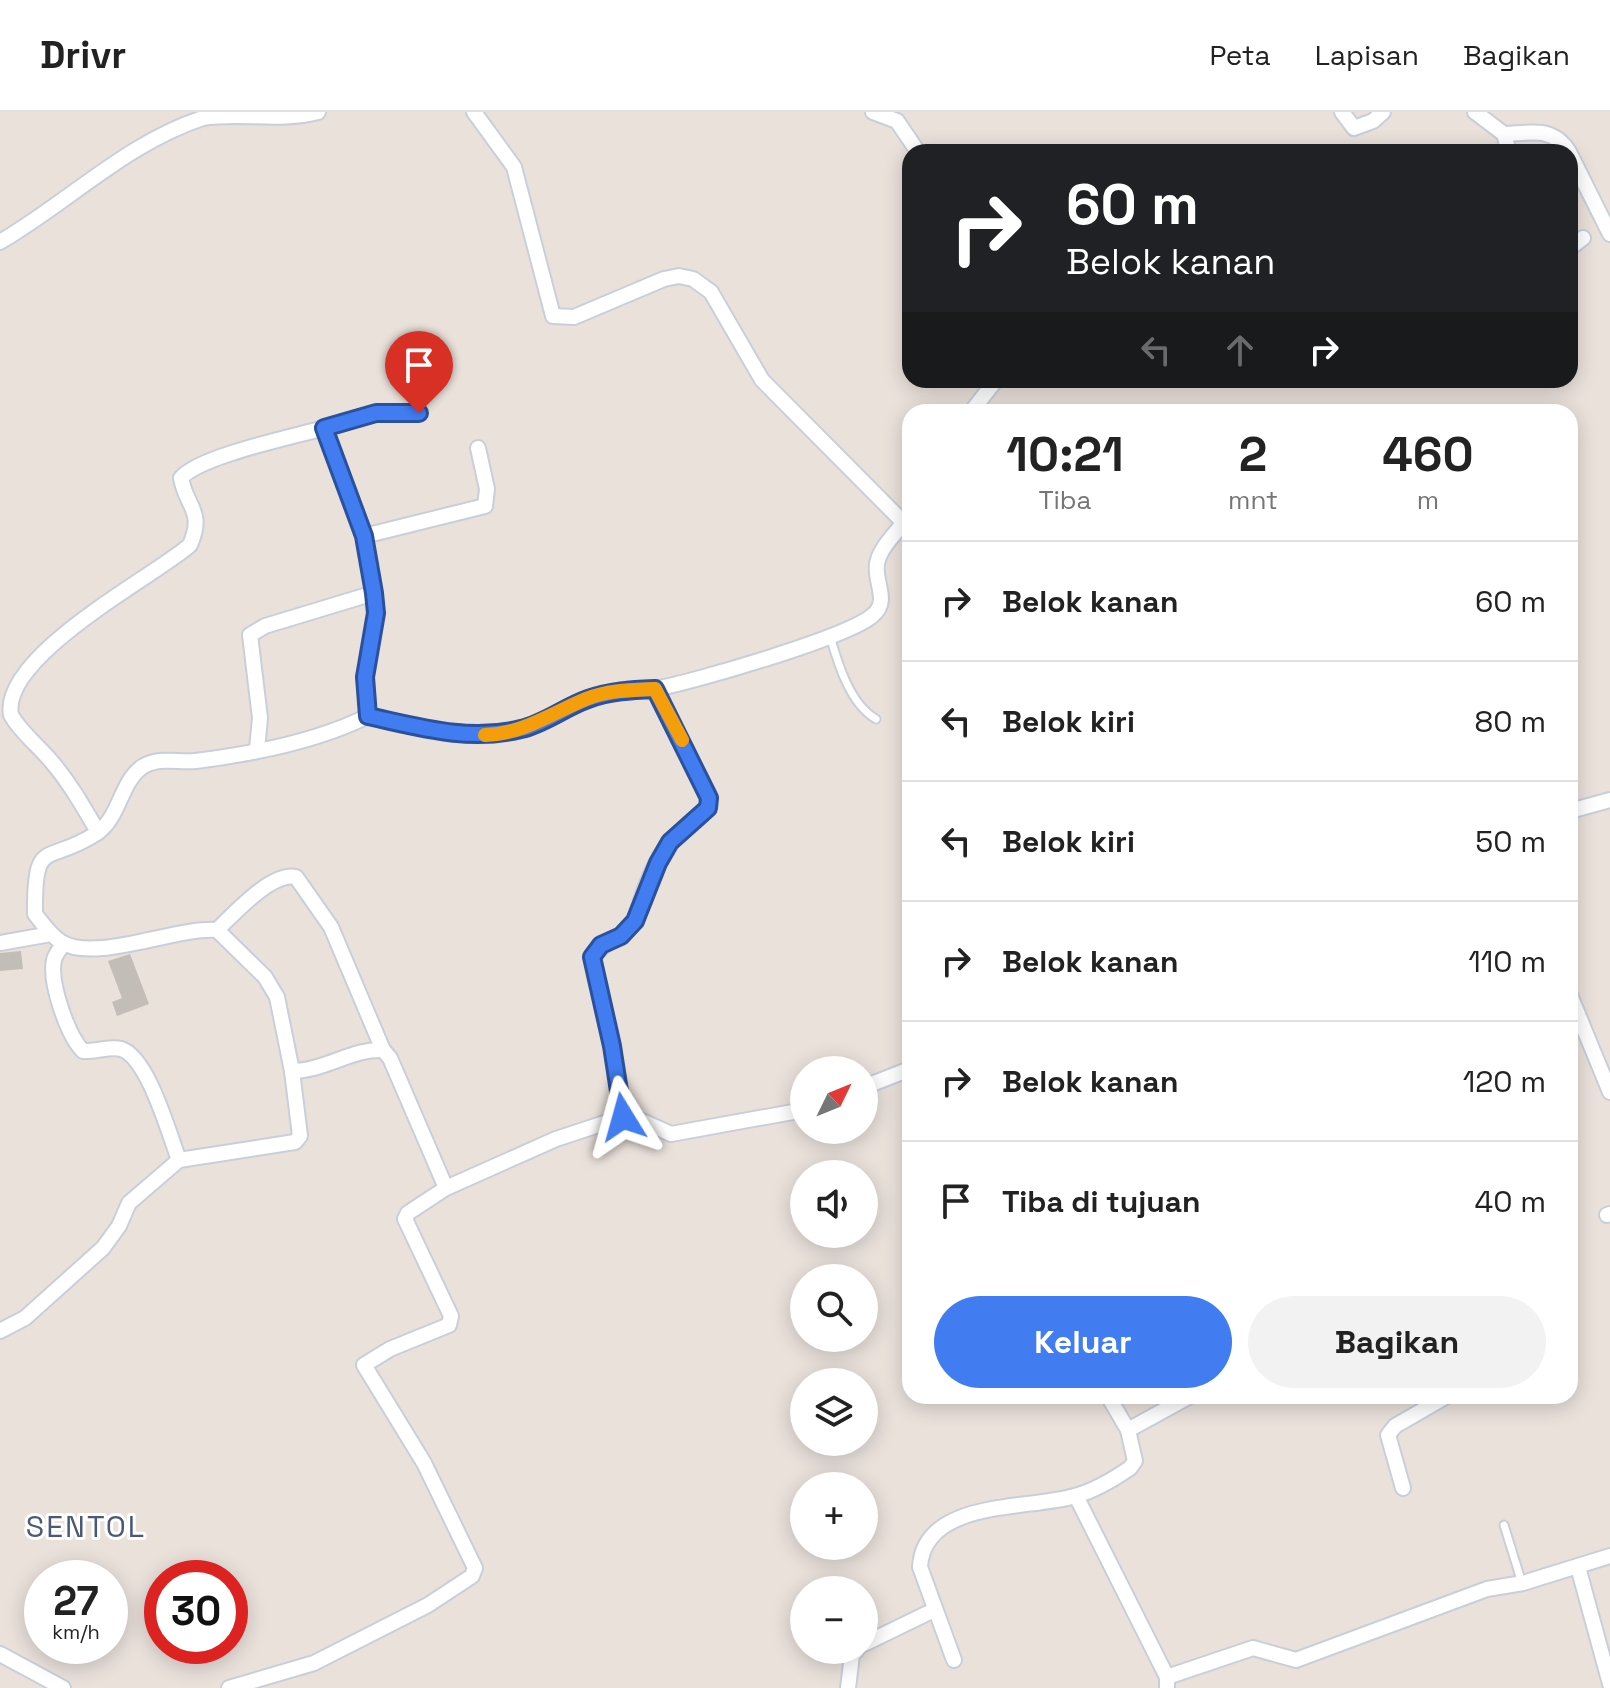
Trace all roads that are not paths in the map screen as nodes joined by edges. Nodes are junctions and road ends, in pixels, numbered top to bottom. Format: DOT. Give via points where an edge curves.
graph roads {
  1 [pos="318,112"];
  2 [pos="474,112"];
  3 [pos="873,112"];
  4 [pos="1342,112"];
  5 [pos="1383,112"];
  6 [pos="1475,112"];
  7 [pos="1504,134"];
  8 [pos="913,144"];
  9 [pos="1507,144"];
  10 [pos="1564,144"];
  11 [pos="1578,171"];
  12 [pos="1610,234"];
  13 [pos="1583,238"];
  14 [pos="0,242"];
  15 [pos="1578,242"];
  16 [pos="990,388"];
  17 [pos="977,404"];
  18 [pos="419,413"];
  19 [pos="324,428"];
  20 [pos="478,448"];
  21 [pos="902,516"];
  22 [pos="902,528"];
  23 [pos="364,536"];
  24 [pos="374,593"];
  25 [pos="830,636"];
  26 [pos="655,689"];
  27 [pos="368,716"];
  28 [pos="876,719"];
  29 [pos="257,749"];
  30 [pos="1610,800"];
  31 [pos="1578,809"];
  32 [pos="98,832"];
  33 [pos="217,930"];
  34 [pos="57,939"];
  35 [pos="0,943"];
  36 [pos="1578,1014"];
  37 [pos="383,1050"];
  38 [pos="292,1071"];
  39 [pos="902,1072"];
  40 [pos="878,1082"];
  41 [pos="1610,1092"];
  42 [pos="790,1113"];
  43 [pos="623,1117"];
  44 [pos="179,1160"];
  45 [pos="446,1188"];
  46 [pos="0,1331"];
  47 [pos="1113,1404"];
  48 [pos="1175,1404"];
  49 [pos="1433,1404"];
  50 [pos="1128,1430"];
  51 [pos="1403,1488"];
  52 [pos="1076,1496"];
  53 [pos="1504,1525"];
  54 [pos="1610,1556"];
  55 [pos="1578,1567"];
  56 [pos="1522,1583"];
  57 [pos="934,1610"];
  58 [pos="878,1637"];
  59 [pos="0,1654"];
  60 [pos="954,1660"];
  61 [pos="851,1664"];
  62 [pos="1167,1683"];
  63 [pos="1610,1684"];
  64 [pos="63,1688"];
  65 [pos="229,1688"];
  66 [pos="848,1688"];
  1 -- 14 [label="street" via="279,118 205,117 168,133"];
  2 -- 21 [label="street" via="514,167 553,316 574,317 664,279 693,279 721,304 762,380"];
  3 -- 8 [label="street" via="897,121"];
  4 -- 5 [label="street" via="1354,128"];
  6 -- 7 [label="street"];
  7 -- 9 [label="street"];
  7 -- 10 [label="street" via="1546,131"];
  11 -- 12 [label="street"];
  13 -- 15 [label="street"];
  16 -- 17 [label="street"];
  18 -- 19 [label="street" via="376,413"];
  19 -- 23 [label="street"];
  19 -- 32 [label="street" via="186,472 182,485 196,514 190,545 80,617 37,650 13,679 6,700 12,716 69,783"];
  20 -- 23 [label="street" via="487,489 485,506"];
  22 -- 25 [label="street" via="877,564 882,601 876,613"];
  23 -- 24 [label="street"];
  24 -- 27 [label="street" via="376,613 365,677"];
  24 -- 29 [label="street" via="255,630 249,642 259,698"];
  25 -- 26 [label="street"];
  25 -- 28 [label="lane" via="856,698"];
  26 -- 27 [label="street" via="612,691 523,729 491,735 462,735"];
  26 -- 43 [label="street" via="709,798 708,808 670,842 635,921 592,957"];
  27 -- 29 [label="street" via="344,728"];
  29 -- 32 [label="street" via="143,766"];
  30 -- 31 [label="street"];
  32 -- 34 [label="street" via="46,856 38,866 35,914"];
  33 -- 34 [label="street" via="180,931 90,950"];
  33 -- 37 [label="street" via="250,897 283,877 296,877 331,927"];
  33 -- 38 [label="street" via="265,977 277,997"];
  34 -- 35 [label="street"];
  34 -- 44 [label="street" via="53,974 76,1044 83,1051 118,1047 129,1052 143,1069"];
  36 -- 41 [label="street"];
  37 -- 38 [label="street" via="370,1049 317,1070"];
  37 -- 45 [label="street"];
  38 -- 44 [label="street" via="300,1136 295,1142"];
  39 -- 40 [label="street"];
  42 -- 43 [label="street" via="671,1134"];
  43 -- 45 [label="street" via="556,1139"];
  44 -- 46 [label="street" via="129,1203 103,1248 25,1318"];
  45 -- 65 [label="street" via="405,1219 451,1316 449,1325 364,1365 448,1509 475,1568 472,1576 428,1605 314,1663"];
  47 -- 50 [label="street"];
  48 -- 50 [label="street"];
  49 -- 51 [label="street" via="1388,1435"];
  50 -- 52 [label="street" via="1135,1461 1130,1468"];
  52 -- 57 [label="street" via="969,1514 946,1523 921,1552 920,1567"];
  52 -- 62 [label="street"];
  53 -- 56 [label="lane"];
  54 -- 55 [label="street"];
  55 -- 56 [label="street"];
  55 -- 63 [label="street"];
  56 -- 62 [label="street" via="1487,1589 1296,1660 1253,1648"];
  57 -- 58 [label="street"];
  57 -- 60 [label="street"];
  59 -- 64 [label="street"];
  61 -- 66 [label="street"];
}
